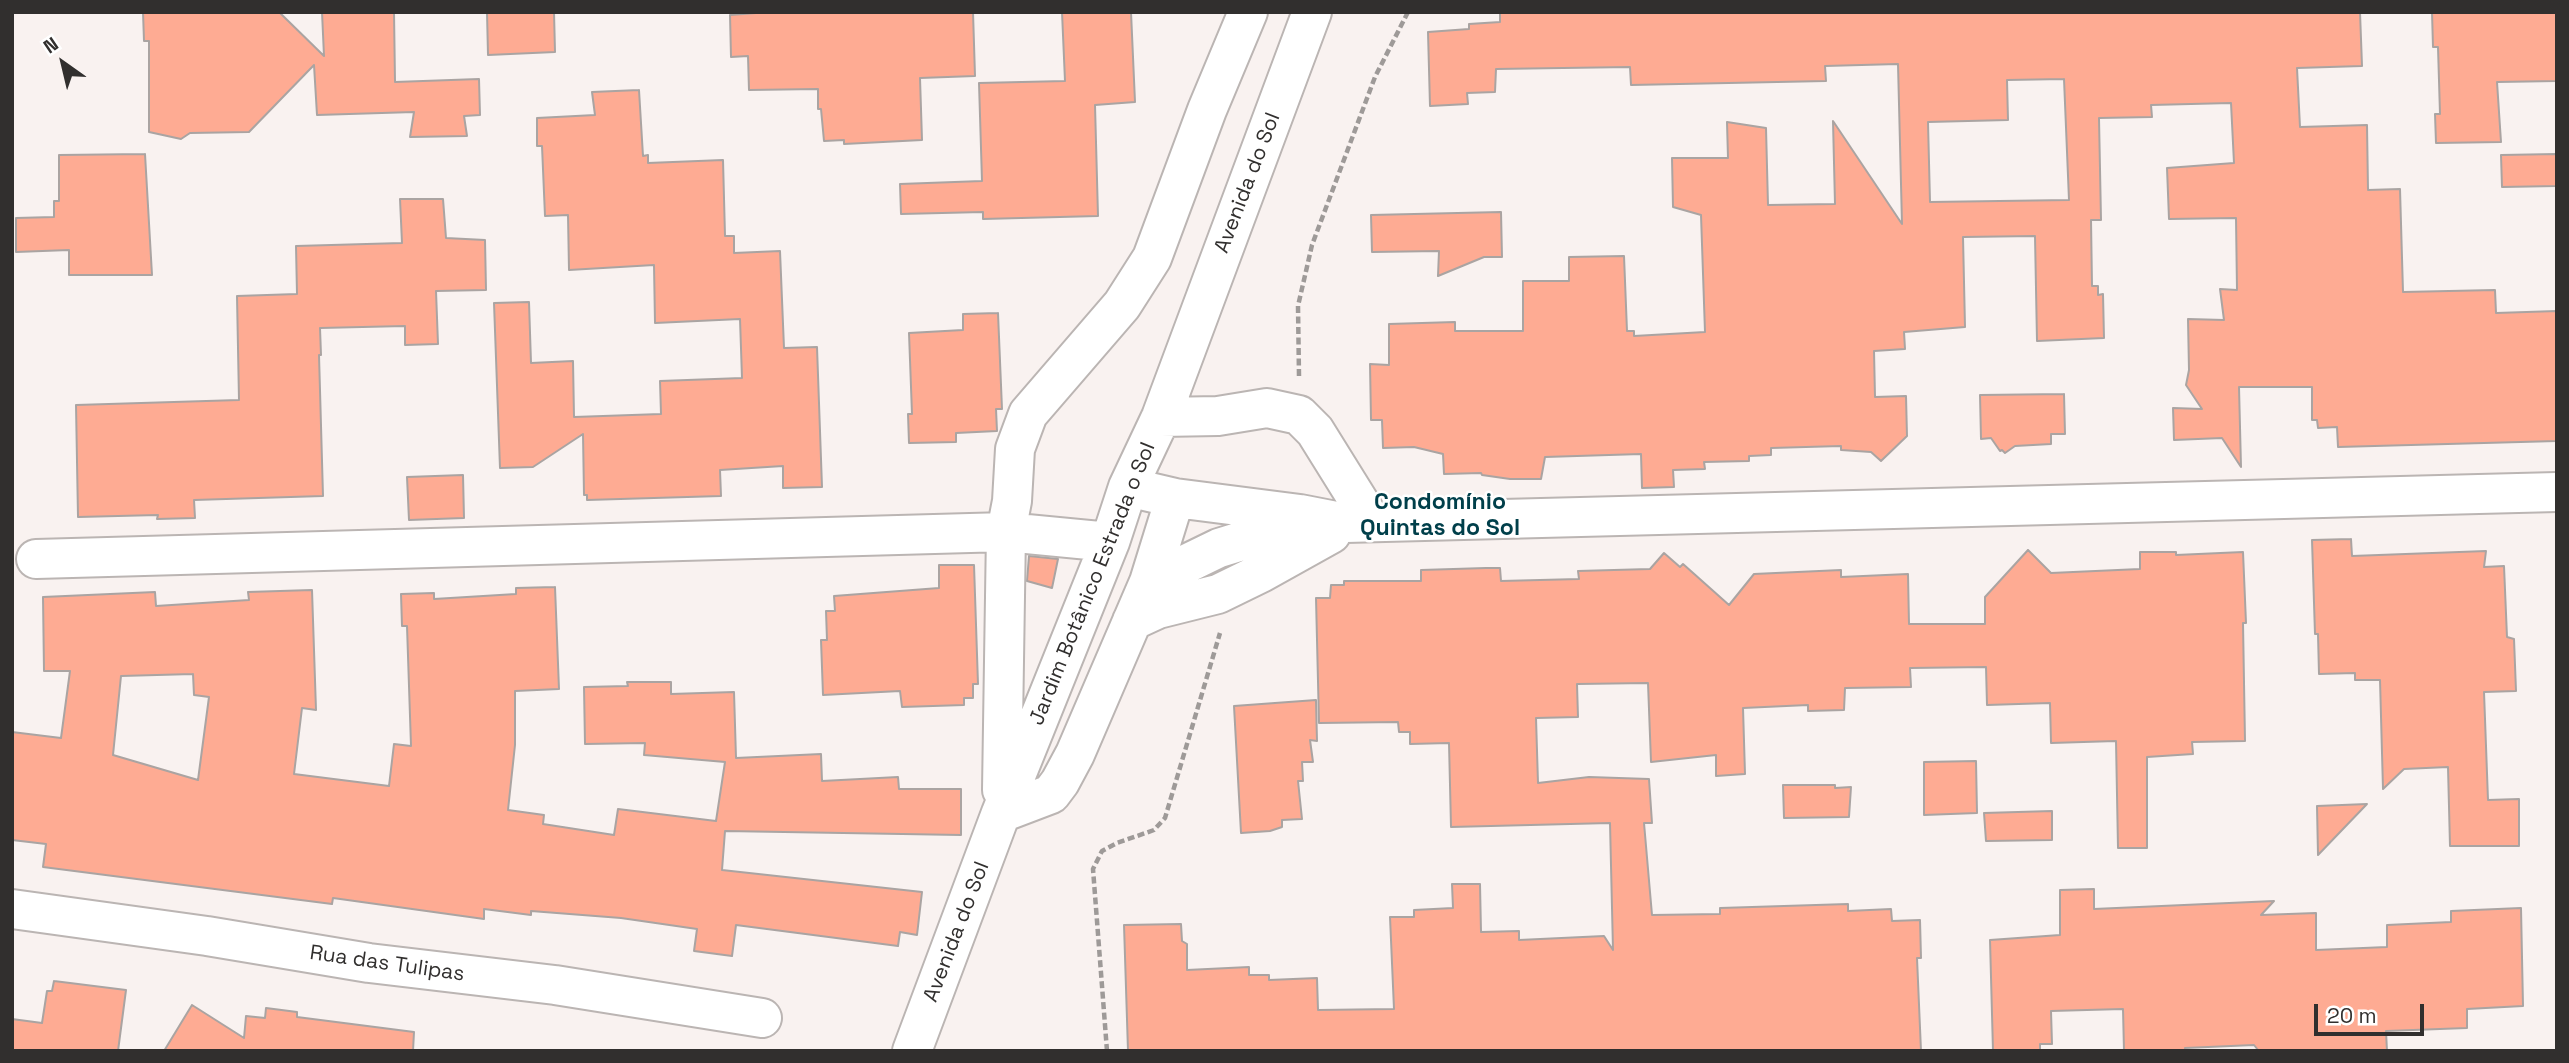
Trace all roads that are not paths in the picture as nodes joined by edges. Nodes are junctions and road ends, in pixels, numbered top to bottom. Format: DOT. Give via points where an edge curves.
graph roads {
  1 [pos="1248,12"];
  2 [pos="1312,12"];
  3 [pos="1184,354"];
  4 [pos="1161,417"];
  5 [pos="1128,487"];
  6 [pos="2557,492"];
  7 [pos="1175,498"];
  8 [pos="1353,523"];
  9 [pos="1006,532"];
  10 [pos="1110,542"];
  11 [pos="36,559"];
  12 [pos="1149,582"];
  13 [pos="1132,621"];
  14 [pos="1002,813"];
  15 [pos="12,909"];
  16 [pos="762,1018"];
  17 [pos="912,1051"];
  1 -- 9 [label="street" via="1152,258 1122,306 1028,414 1015,449"];
  2 -- 3 [label="street, Avenida do Sol"];
  3 -- 4 [label="street, Jardim Botânico Estrada o Sol"];
  4 -- 5 [label="street, Jardim Botânico Estrada o Sol"];
  4 -- 8 [label="street" via="1218,416 1267,408 1299,415 1315,431"];
  5 -- 7 [label="street"];
  5 -- 10 [label="street, Jardim Botânico Estrada o Sol"];
  6 -- 8 [label="street"];
  7 -- 8 [label="street"];
  7 -- 12 [label="street"];
  8 -- 12 [label="street" via="1248,539"];
  8 -- 13 [label="street" via="1218,594 1158,609"];
  9 -- 10 [label="street"];
  9 -- 11 [label="street"];
  9 -- 14 [label="street"];
  10 -- 14 [label="street, Jardim Botânico Estrada o Sol"];
  12 -- 13 [label="street"];
  13 -- 14 [label="street" via="1060,782 1051,794"];
  14 -- 17 [label="street, Avenida do Sol"];
  15 -- 16 [label="street, Rua das Tulipas"];
}
